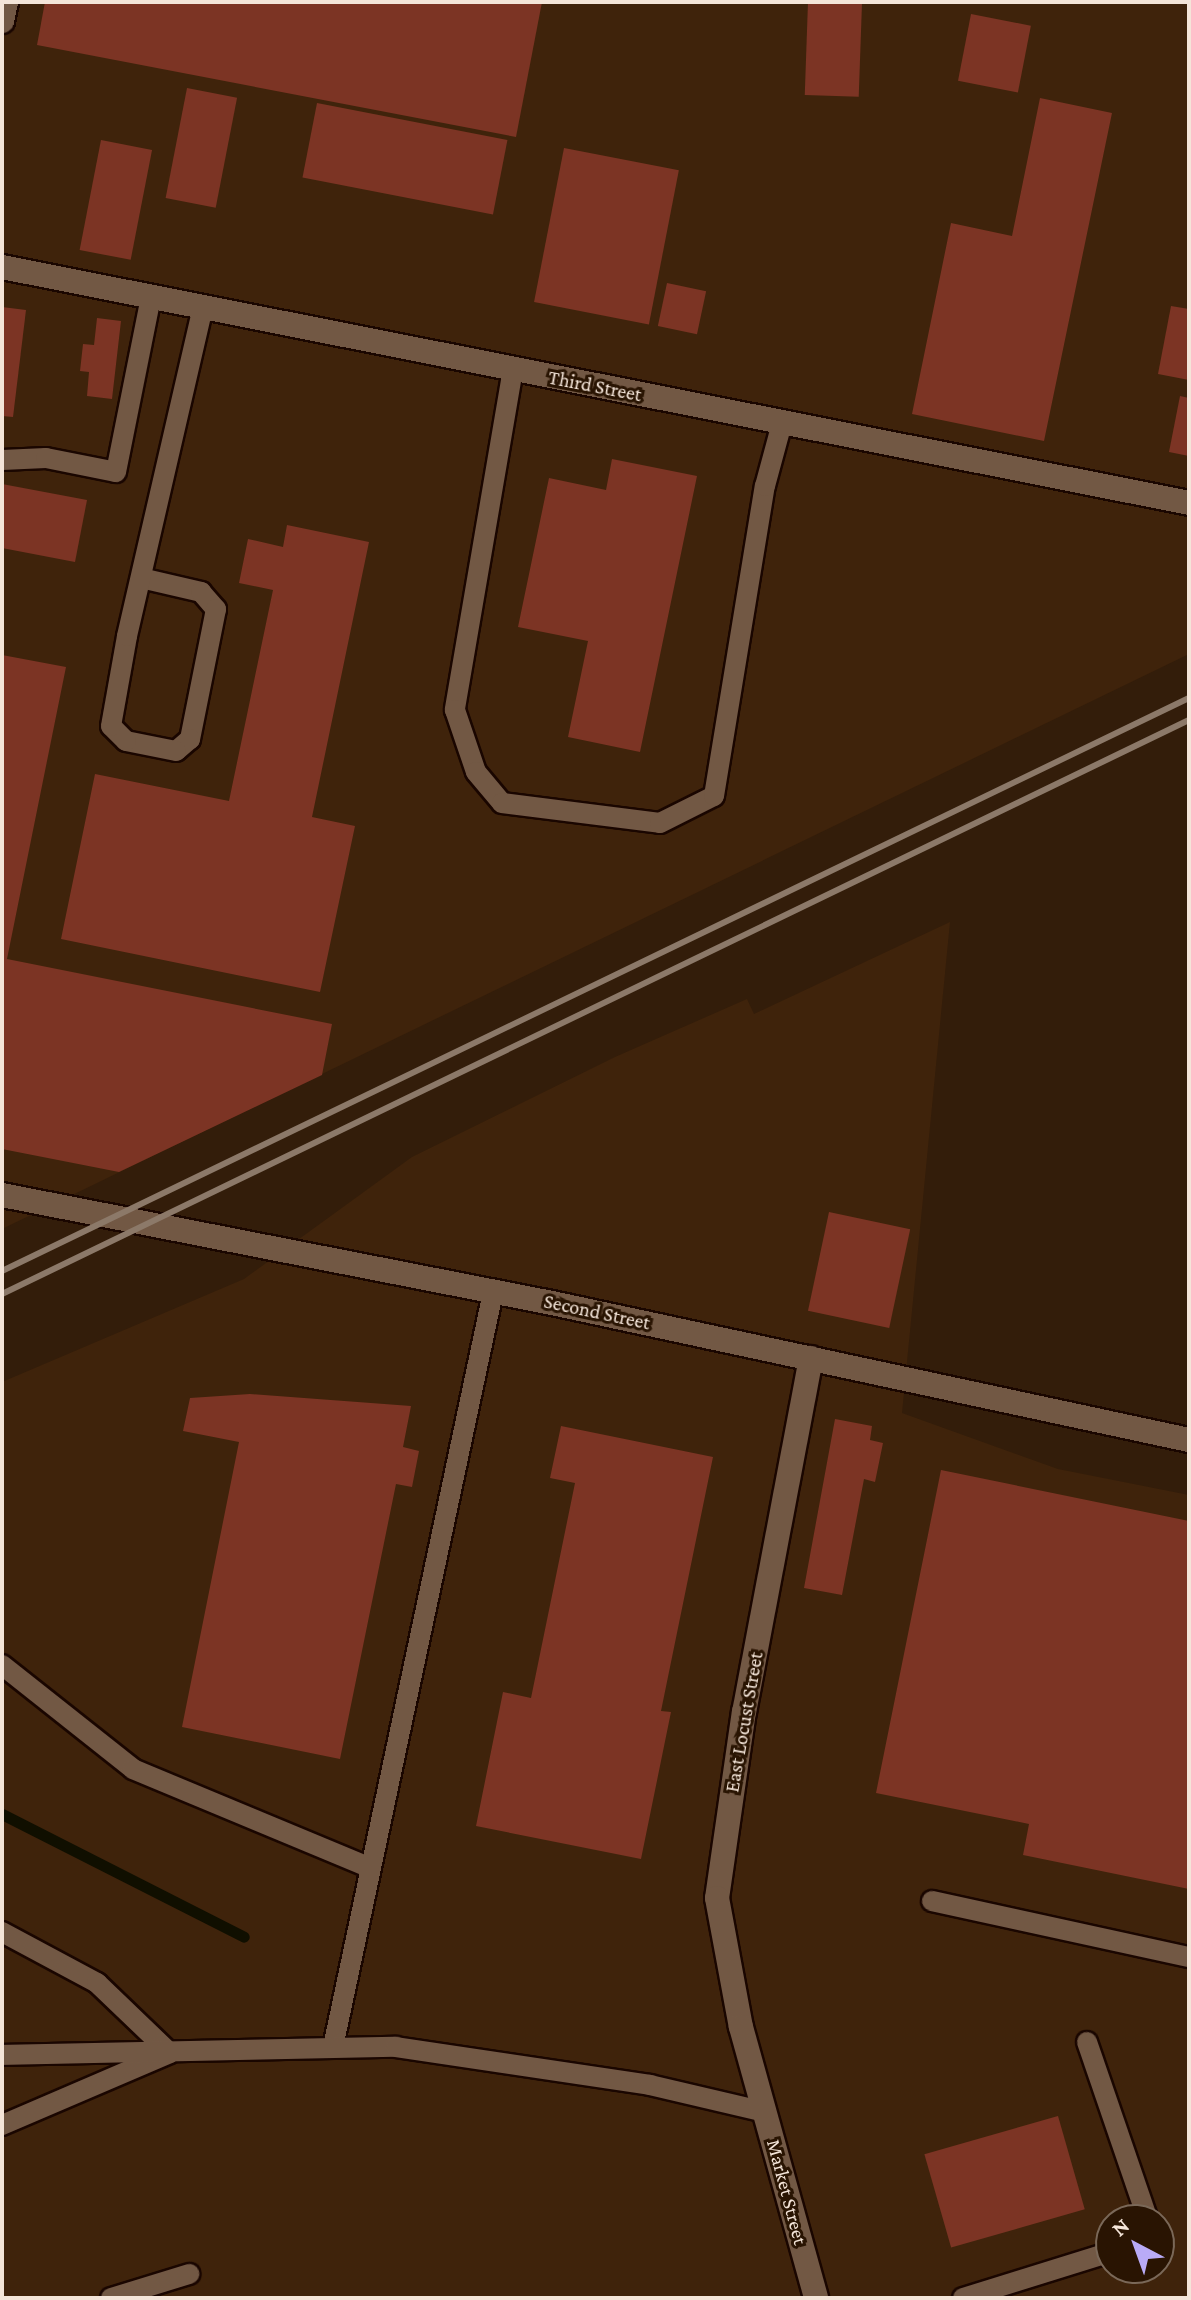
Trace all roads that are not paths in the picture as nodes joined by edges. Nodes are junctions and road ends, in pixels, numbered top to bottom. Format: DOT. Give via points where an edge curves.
graph roads {
  1 [pos="6,2"];
  2 [pos="2,21"];
  3 [pos="2,267"];
  4 [pos="151,297"];
  5 [pos="203,307"];
  6 [pos="513,369"];
  7 [pos="782,423"];
  8 [pos="2,460"];
  9 [pos="1189,503"];
  10 [pos="141,578"];
  11 [pos="2,1195"];
  12 [pos="493,1292"];
  13 [pos="811,1358"];
  14 [pos="1189,1440"];
  15 [pos="2,1665"];
  16 [pos="369,1867"];
  17 [pos="932,1901"];
  18 [pos="2,1932"];
  19 [pos="1189,1957"];
  20 [pos="1087,2042"];
  21 [pos="333,2047"];
  22 [pos="170,2053"];
  23 [pos="2,2055"];
  24 [pos="757,2085"];
  25 [pos="765,2112"];
  26 [pos="2,2125"];
  27 [pos="1143,2204"];
  28 [pos="1095,2257"];
  29 [pos="189,2274"];
  30 [pos="111,2298"];
  31 [pos="816,2298"];
  32 [pos="963,2298"];
  1 -- 2 [label="street"];
  3 -- 4 [label="street, Third Street"];
  4 -- 5 [label="street, Third Street"];
  4 -- 8 [label="lane" via="116,472 46,458"];
  5 -- 6 [label="street, Third Street"];
  5 -- 10 [label="lane"];
  6 -- 7 [label="street, Third Street"];
  6 -- 7 [label="lane" via="455,710 476,772 502,803 660,823 714,796 765,486"];
  7 -- 9 [label="street, Third Street"];
  10 -- 10 [label="lane" via="111,726 126,741 176,751 190,739 216,609 201,592"];
  11 -- 12 [label="street, Second Street"];
  12 -- 13 [label="street, Second Street"];
  12 -- 16 [label="lane"];
  13 -- 14 [label="street, Second Street"];
  13 -- 24 [label="street, East Locust Street" via="717,1882 724,1957"];
  15 -- 16 [label="lane" via="133,1769"];
  16 -- 21 [label="lane"];
  17 -- 19 [label="lane"];
  18 -- 22 [label="lane" via="97,1983"];
  20 -- 27 [label="lane"];
  21 -- 22 [label="lane"];
  21 -- 25 [label="lane" via="396,2047 650,2085"];
  22 -- 23 [label="lane"];
  22 -- 26 [label="lane"];
  24 -- 25 [label="street, Market Street"];
  25 -- 31 [label="street, Market Street"];
  28 -- 32 [label="lane"];
  29 -- 30 [label="lane"];
}
